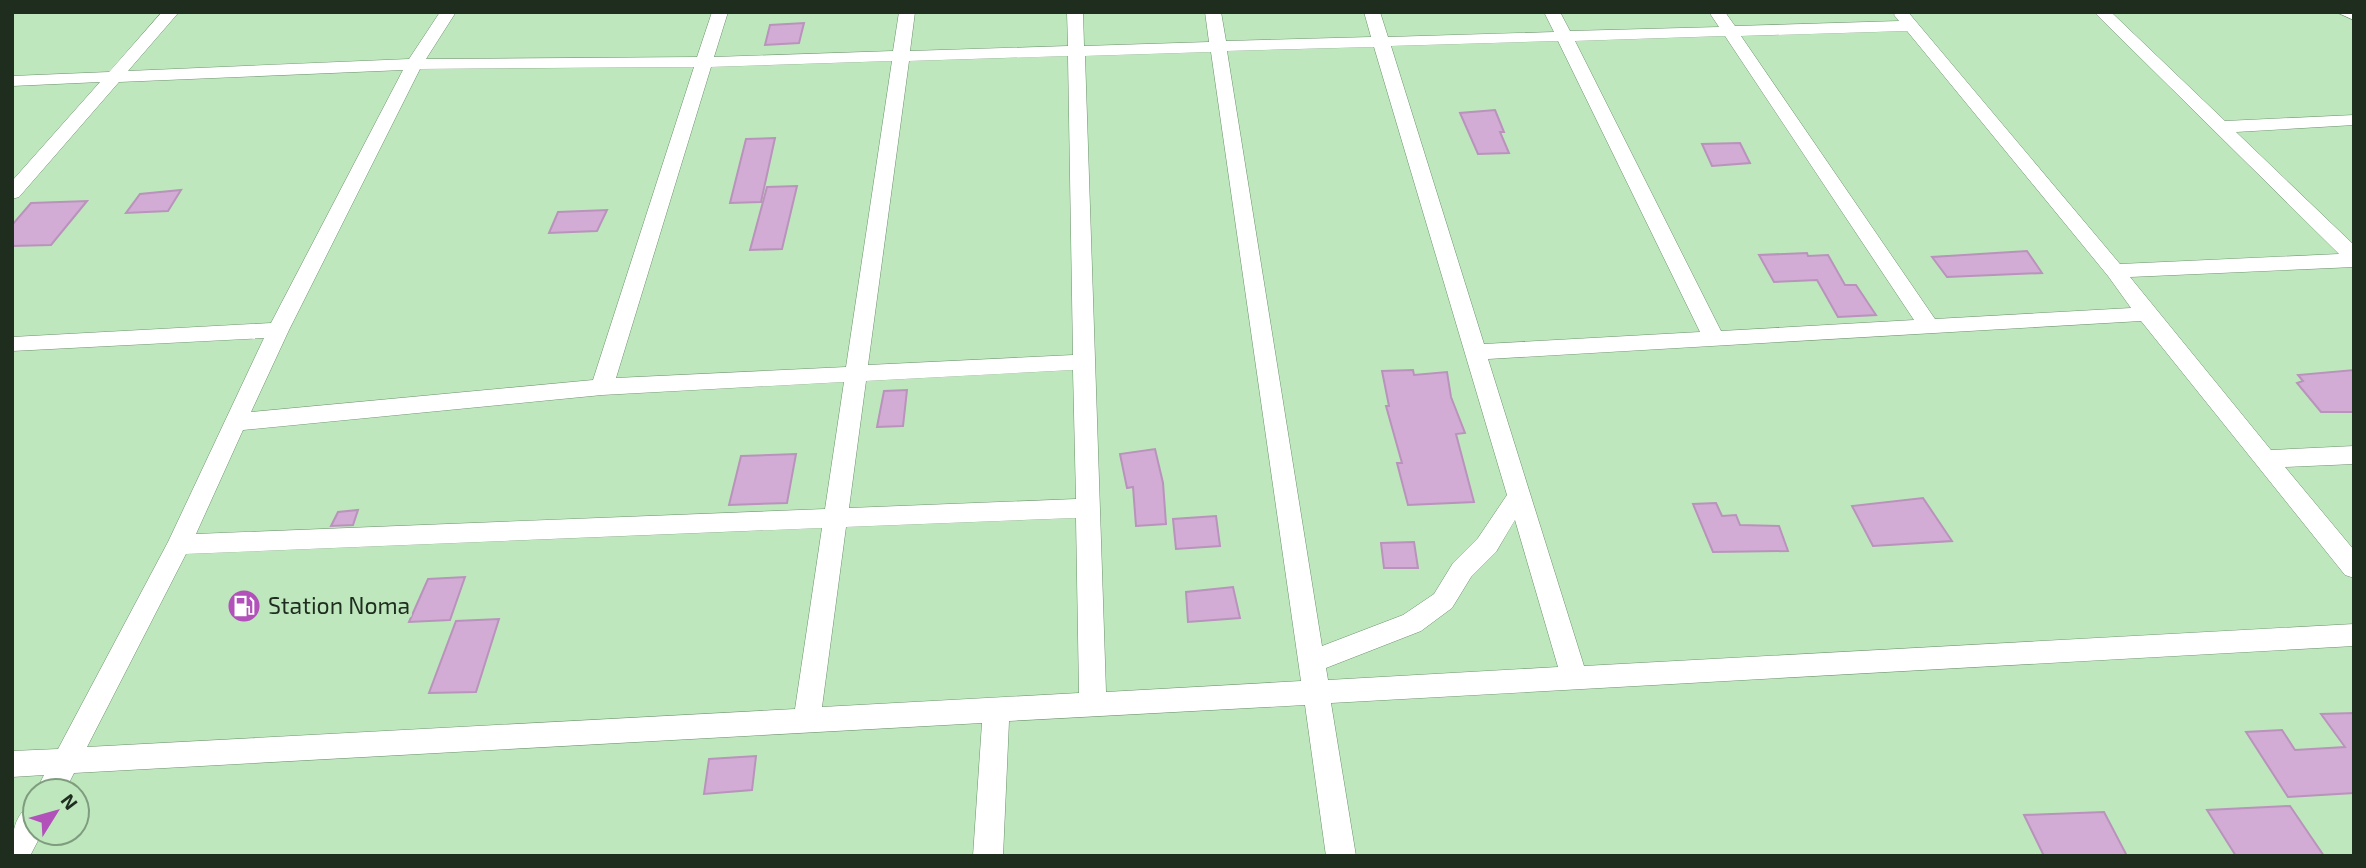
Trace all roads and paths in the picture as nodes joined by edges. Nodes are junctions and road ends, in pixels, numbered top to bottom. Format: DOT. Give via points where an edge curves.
graph roads {
  1 [pos="171,12"];
  2 [pos="448,12"];
  3 [pos="720,12"];
  4 [pos="907,12"];
  5 [pos="1075,12"];
  6 [pos="1213,12"];
  7 [pos="1372,12"];
  8 [pos="1552,12"];
  9 [pos="1717,12"];
  10 [pos="2102,12"];
  11 [pos="2344,12"];
  12 [pos="2354,15"];
  13 [pos="1905,19"];
  14 [pos="1730,31"];
  15 [pos="1564,36"];
  16 [pos="1381,41"];
  17 [pos="1218,46"];
  18 [pos="1076,50"];
  19 [pos="901,56"];
  20 [pos="703,62"];
  21 [pos="414,64"];
  22 [pos="115,77"];
  23 [pos="12,81"];
  24 [pos="2354,120"];
  25 [pos="2221,127"];
  26 [pos="12,193"];
  27 [pos="2354,258"];
  28 [pos="2115,271"];
  29 [pos="2146,314"];
  30 [pos="1929,326"];
  31 [pos="278,330"];
  32 [pos="1714,338"];
  33 [pos="12,344"];
  34 [pos="1476,352"];
  35 [pos="1084,362"];
  36 [pos="855,374"];
  37 [pos="602,387"];
  38 [pos="235,422"];
  39 [pos="2354,455"];
  40 [pos="2265,459"];
  41 [pos="1520,496"];
  42 [pos="1088,508"];
  43 [pos="835,519"];
  44 [pos="179,544"];
  45 [pos="2354,568"];
  46 [pos="2354,635"];
  47 [pos="1311,662"];
  48 [pos="1575,678"];
  49 [pos="1316,692"];
  50 [pos="1093,704"];
  51 [pos="996,710"];
  52 [pos="807,720"];
  53 [pos="66,761"];
  54 [pos="12,764"];
  55 [pos="57,777"];
  56 [pos="988,856"];
  57 [pos="1341,856"];
  1 -- 22 [label="street"];
  2 -- 21 [label="street"];
  3 -- 20 [label="street"];
  4 -- 19 [label="street"];
  5 -- 18 [label="street"];
  6 -- 17 [label="street"];
  7 -- 16 [label="street"];
  8 -- 15 [label="street"];
  9 -- 14 [label="street"];
  10 -- 25 [label="street"];
  11 -- 12 [label="street"];
  13 -- 14 [label="street"];
  13 -- 28 [label="street"];
  14 -- 15 [label="street"];
  14 -- 30 [label="street"];
  15 -- 16 [label="street"];
  15 -- 32 [label="street"];
  16 -- 17 [label="street"];
  16 -- 34 [label="street"];
  17 -- 18 [label="street"];
  17 -- 47 [label="street"];
  18 -- 19 [label="street"];
  18 -- 35 [label="street"];
  19 -- 20 [label="street"];
  19 -- 36 [label="street"];
  20 -- 21 [label="street"];
  20 -- 37 [label="street"];
  21 -- 22 [label="street"];
  21 -- 31 [label="street"];
  22 -- 23 [label="street"];
  22 -- 26 [label="street"];
  24 -- 25 [label="street"];
  25 -- 27 [label="street"];
  27 -- 28 [label="street"];
  28 -- 29 [label="street"];
  29 -- 30 [label="street"];
  29 -- 40 [label="street"];
  30 -- 32 [label="street"];
  31 -- 33 [label="street"];
  31 -- 38 [label="street"];
  32 -- 34 [label="street"];
  34 -- 41 [label="street"];
  35 -- 36 [label="street"];
  35 -- 42 [label="street"];
  36 -- 37 [label="street"];
  36 -- 43 [label="street"];
  37 -- 38 [label="street"];
  38 -- 44 [label="street"];
  39 -- 40 [label="street"];
  40 -- 45 [label="street"];
  41 -- 47 [label="street" via="1443,601 1412,623"];
  41 -- 48 [label="street"];
  42 -- 43 [label="street"];
  42 -- 50 [label="street"];
  43 -- 44 [label="street"];
  43 -- 52 [label="street"];
  44 -- 53 [label="street"];
  46 -- 48 [label="street"];
  47 -- 49 [label="street"];
  48 -- 49 [label="street"];
  49 -- 50 [label="street"];
  49 -- 57 [label="street"];
  50 -- 51 [label="street"];
  51 -- 52 [label="street"];
  51 -- 56 [label="street"];
  52 -- 53 [label="street"];
  53 -- 54 [label="street"];
  53 -- 55 [label="street"];
}
